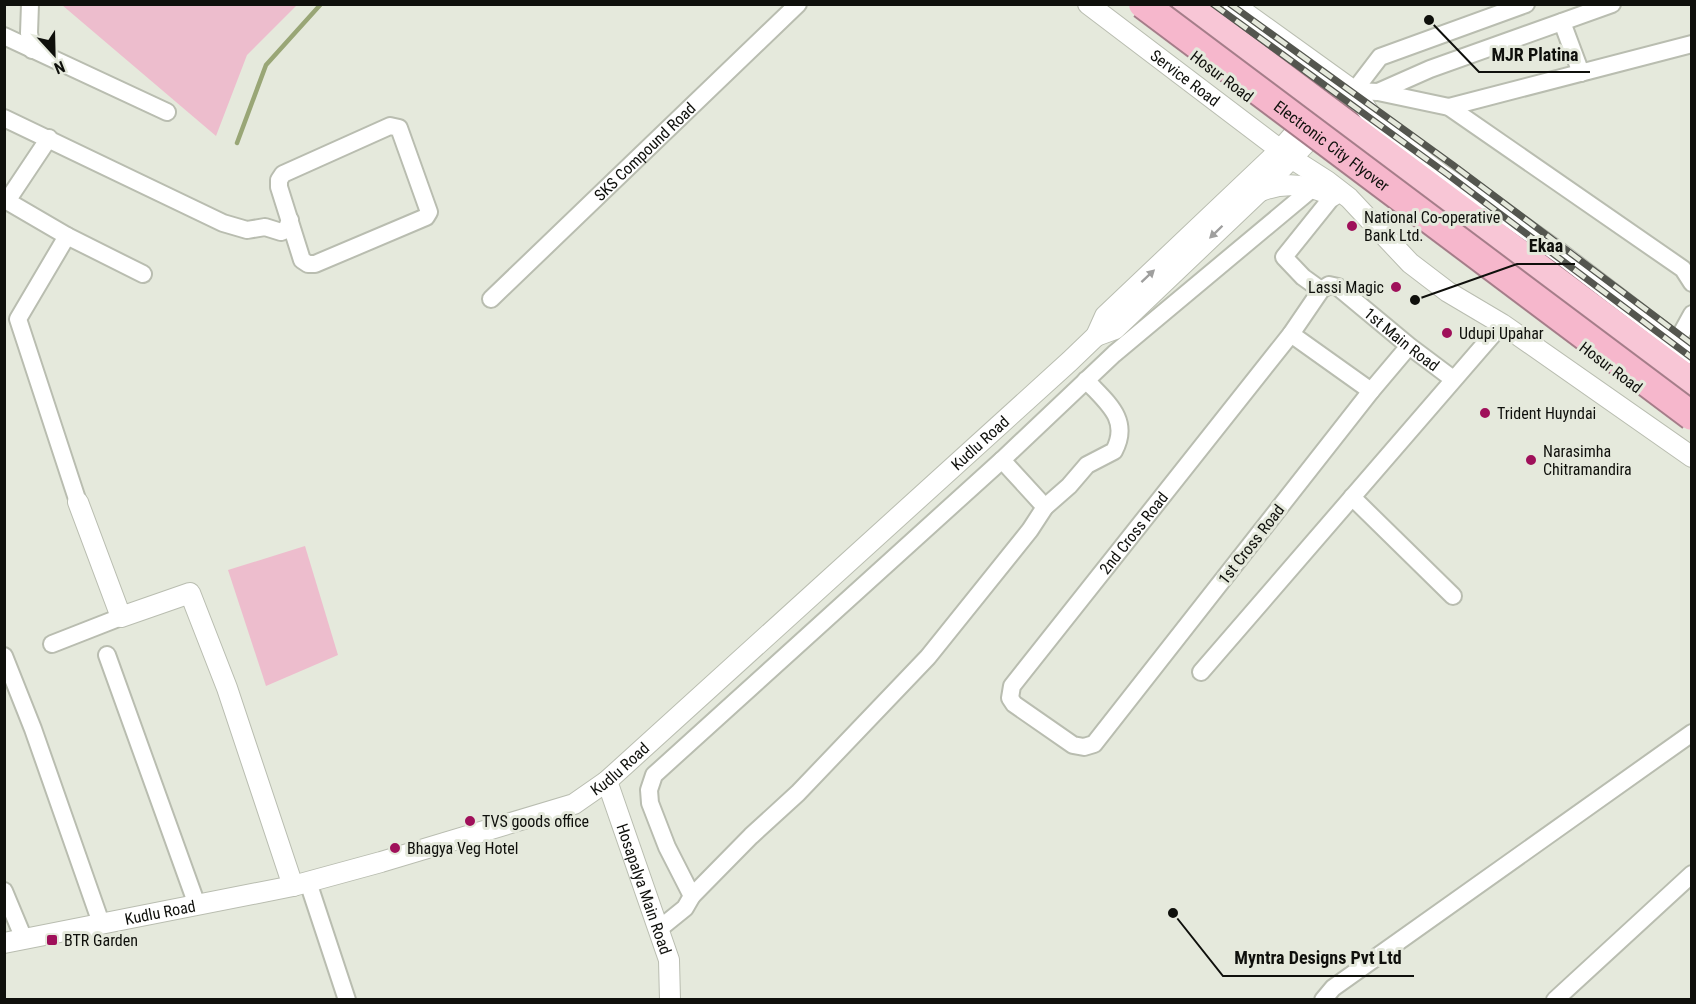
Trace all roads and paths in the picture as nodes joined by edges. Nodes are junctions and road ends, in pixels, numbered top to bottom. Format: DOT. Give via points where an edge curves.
graph roads {
  1 [pos="30,4"];
  2 [pos="798,4"];
  3 [pos="1088,4"];
  4 [pos="1128,4"];
  5 [pos="1143,4"];
  6 [pos="1170,4"];
  7 [pos="1186,4"];
  8 [pos="1233,4"];
  9 [pos="1526,4"];
  10 [pos="1612,4"];
  11 [pos="1562,22"];
  12 [pos="4,36"];
  13 [pos="1692,44"];
  14 [pos="32,50"];
  15 [pos="1581,73"];
  16 [pos="1354,91"];
  17 [pos="1378,92"];
  18 [pos="1449,107"];
  19 [pos="1325,109"];
  20 [pos="167,112"];
  21 [pos="4,118"];
  22 [pos="49,138"];
  23 [pos="1294,145"];
  24 [pos="1314,187"];
  25 [pos="1258,192"];
  26 [pos="1333,196"];
  27 [pos="6,203"];
  28 [pos="1368,219"];
  29 [pos="290,220"];
  30 [pos="68,236"];
  31 [pos="143,274"];
  32 [pos="1690,277"];
  33 [pos="1322,290"];
  34 [pos="491,299"];
  35 [pos="1692,314"];
  36 [pos="1502,324"];
  37 [pos="1291,334"];
  38 [pos="1091,340"];
  39 [pos="1409,346"];
  40 [pos="1688,351"];
  41 [pos="1104,363"];
  42 [pos="1086,380"];
  43 [pos="1453,380"];
  44 [pos="1692,382"];
  45 [pos="1371,391"];
  46 [pos="1692,395"];
  47 [pos="1692,416"];
  48 [pos="1692,427"];
  49 [pos="1692,457"];
  50 [pos="1002,460"];
  51 [pos="1352,497"];
  52 [pos="78,502"];
  53 [pos="1045,507"];
  54 [pos="1453,596"];
  55 [pos="121,617"];
  56 [pos="52,644"];
  57 [pos="108,655"];
  58 [pos="4,656"];
  59 [pos="1201,672"];
  60 [pos="1692,733"];
  61 [pos="1094,744"];
  62 [pos="607,781"];
  63 [pos="1692,874"];
  64 [pos="301,884"];
  65 [pos="4,891"];
  66 [pos="692,896"];
  67 [pos="197,904"];
  68 [pos="101,923"];
  69 [pos="659,929"];
  70 [pos="14,941"];
  71 [pos="347,999"];
  72 [pos="670,999"];
  73 [pos="1323,999"];
  74 [pos="1555,999"];
  1 -- 14 [label="street"];
  2 -- 34 [label="street, SKS Compound Road"];
  3 -- 23 [label="street, Service Road"];
  4 -- 23 [label="highway, Hosur Road"];
  5 -- 47 [label="highway, Electronic City Flyover, bridge"];
  6 -- 46 [label="highway, Electronic City Flyover"];
  7 -- 19 [label="highway"];
  8 -- 16 [label="street"];
  9 -- 16 [label="street" via="1380,57"];
  10 -- 11 [label="street"];
  11 -- 15 [label="street"];
  11 -- 17 [label="street" via="1430,69"];
  12 -- 14 [label="street"];
  13 -- 15 [label="street"];
  14 -- 20 [label="street"];
  15 -- 18 [label="street"];
  16 -- 17 [label="street"];
  16 -- 40 [label="street" via="1380,128 1471,195 1512,218"];
  17 -- 18 [label="street"];
  18 -- 32 [label="street"];
  19 -- 23 [label="street"];
  19 -- 44 [label="highway"];
  21 -- 22 [label="street"];
  22 -- 27 [label="street"];
  22 -- 29 [label="street" via="223,224 247,230 265,227 279,213"];
  23 -- 25 [label="street, Kudlu Road"];
  23 -- 28 [label="street, Service Road"];
  38 -- 23 [label="street, Kudlu Road, one-way" via="1105,316"];
  23 -- 48 [label="highway, Hosur Road"];
  24 -- 25 [label="street" via="1288,184"];
  24 -- 26 [label="street"];
  24 -- 41 [label="street"];
  25 -- 38 [label="street, Kudlu Road, one-way" via="1115,329"];
  26 -- 28 [label="street"];
  26 -- 33 [label="street" via="1284,257"];
  27 -- 30 [label="street"];
  28 -- 36 [label="street" via="1410,263 1448,292"];
  29 -- 29 [label="street" via="279,187 283,174 383,128 399,128 428,206 426,217 315,264 303,260"];
  30 -- 31 [label="street"];
  30 -- 52 [label="street" via="18,319"];
  33 -- 37 [label="street, 2nd Cross Road"];
  33 -- 39 [label="street, 1st Main Road" via="1329,285 1338,287"];
  35 -- 40 [label="street"];
  36 -- 43 [label="street"];
  36 -- 49 [label="street"];
  37 -- 45 [label="street"];
  37 -- 61 [label="street, 2nd Cross Road" via="1012,686 1010,698 1014,704 1073,745"];
  38 -- 41 [label="street"];
  38 -- 62 [label="street, Kudlu Road"];
  39 -- 43 [label="street, 1st Main Road"];
  39 -- 45 [label="street, 1st Cross Road"];
  41 -- 42 [label="street"];
  42 -- 50 [label="street"];
  42 -- 53 [label="street" via="1116,414 1120,429 1117,444 1114,451 1087,465"];
  43 -- 51 [label="street"];
  45 -- 61 [label="street, 1st Cross Road"];
  50 -- 53 [label="street"];
  50 -- 66 [label="street" via="654,775 650,803"];
  51 -- 54 [label="street"];
  51 -- 59 [label="street"];
  52 -- 55 [label="street"];
  53 -- 66 [label="street" via="928,657 798,793"];
  55 -- 56 [label="street"];
  55 -- 64 [label="street" via="190,593"];
  57 -- 67 [label="street"];
  58 -- 68 [label="street"];
  60 -- 73 [label="street" via="1333,988"];
  62 -- 64 [label="street, Kudlu Road" via="574,804 428,850"];
  62 -- 69 [label="street, Hosapalya Main Road"];
  63 -- 74 [label="street"];
  64 -- 67 [label="street, Kudlu Road"];
  64 -- 71 [label="street"];
  65 -- 70 [label="street"];
  66 -- 69 [label="street" via="685,908"];
  67 -- 68 [label="street, Kudlu Road"];
  68 -- 70 [label="street, Kudlu Road"];
  69 -- 72 [label="street, Hosapalya Main Road" via="669,960"];
}
